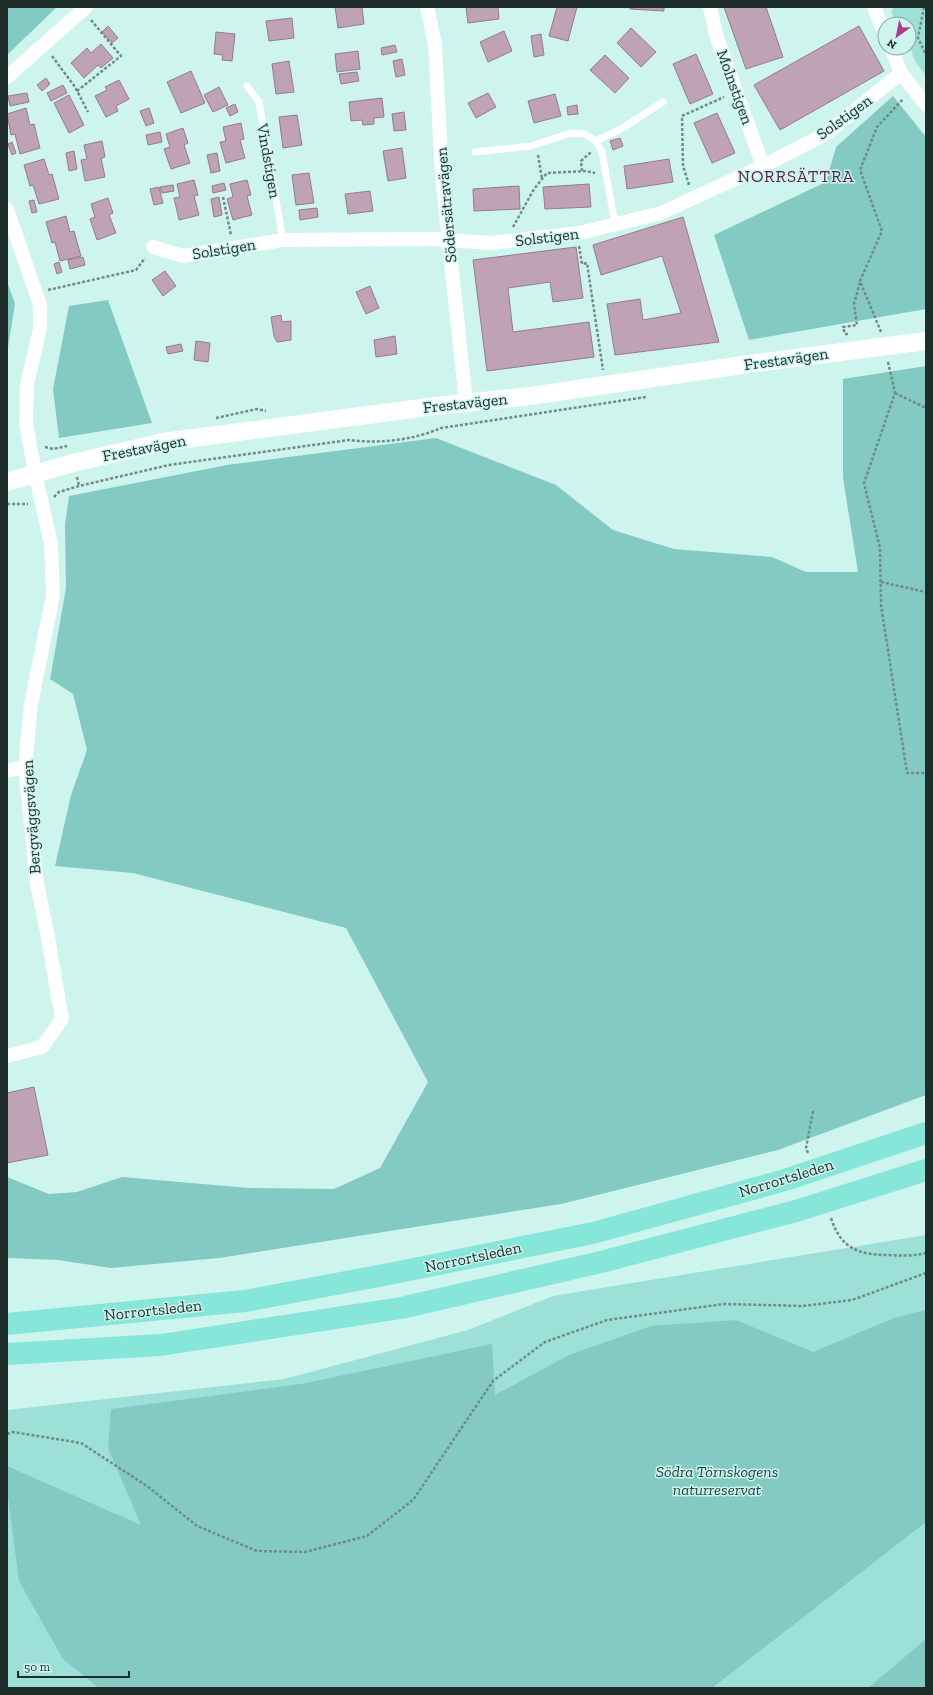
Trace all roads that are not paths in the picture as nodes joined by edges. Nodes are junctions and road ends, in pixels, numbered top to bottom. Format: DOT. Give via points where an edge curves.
graph roads {
  1 [pos="86,7"];
  2 [pos="427,7"];
  3 [pos="710,7"];
  4 [pos="894,56"];
  5 [pos="901,73"];
  6 [pos="7,76"];
  7 [pos="247,86"];
  8 [pos="663,102"];
  9 [pos="926,105"];
  10 [pos="597,143"];
  11 [pos="475,152"];
  12 [pos="763,166"];
  13 [pos="7,209"];
  14 [pos="616,224"];
  15 [pos="282,240"];
  16 [pos="450,241"];
  17 [pos="153,247"];
  18 [pos="926,340"];
  19 [pos="466,403"];
  20 [pos="35,474"];
  21 [pos="7,482"];
  22 [pos="25,767"];
  23 [pos="7,772"];
  24 [pos="7,1056"];
  25 [pos="926,1133"];
  26 [pos="926,1170"];
  27 [pos="7,1324"];
  28 [pos="7,1354"];
  1 -- 6 [label="street"];
  2 -- 16 [label="street, Södersätravägen" via="434,45 442,176"];
  3 -- 12 [label="street, Molnstigen" via="716,35"];
  4 -- 5 [label="street"];
  5 -- 9 [label="street"];
  5 -- 12 [label="street, Solstigen" via="827,133"];
  7 -- 15 [label="lane, Vindstigen" via="259,102"];
  8 -- 10 [label="lane"];
  10 -- 11 [label="lane" via="584,134 571,133 531,146"];
  10 -- 14 [label="lane" via="602,152"];
  12 -- 14 [label="street, Solstigen" via="661,213"];
  13 -- 20 [label="street, Bergväggsvägen" via="40,305 40,329 27,384 26,423"];
  14 -- 16 [label="street, Solstigen" via="580,233 506,242"];
  15 -- 16 [label="street, Solstigen"];
  15 -- 17 [label="street, Solstigen" via="183,256"];
  16 -- 19 [label="street, Södersätravägen"];
  18 -- 19 [label="street, Frestavägen"];
  19 -- 20 [label="street, Frestavägen" via="163,442"];
  20 -- 21 [label="street, Frestavägen"];
  20 -- 22 [label="street, Bergväggsvägen" via="52,544 53,595 31,704"];
  22 -- 23 [label="street"];
  22 -- 24 [label="street, Bergväggsvägen" via="37,884 48,932 62,1019 42,1047"];
  25 -- 27 [label="highway, Norrortsleden" via="785,1180 593,1233 245,1301"];
  26 -- 28 [label="highway, Norrortsleden" via="796,1211 601,1262 401,1308 161,1345"];
}
